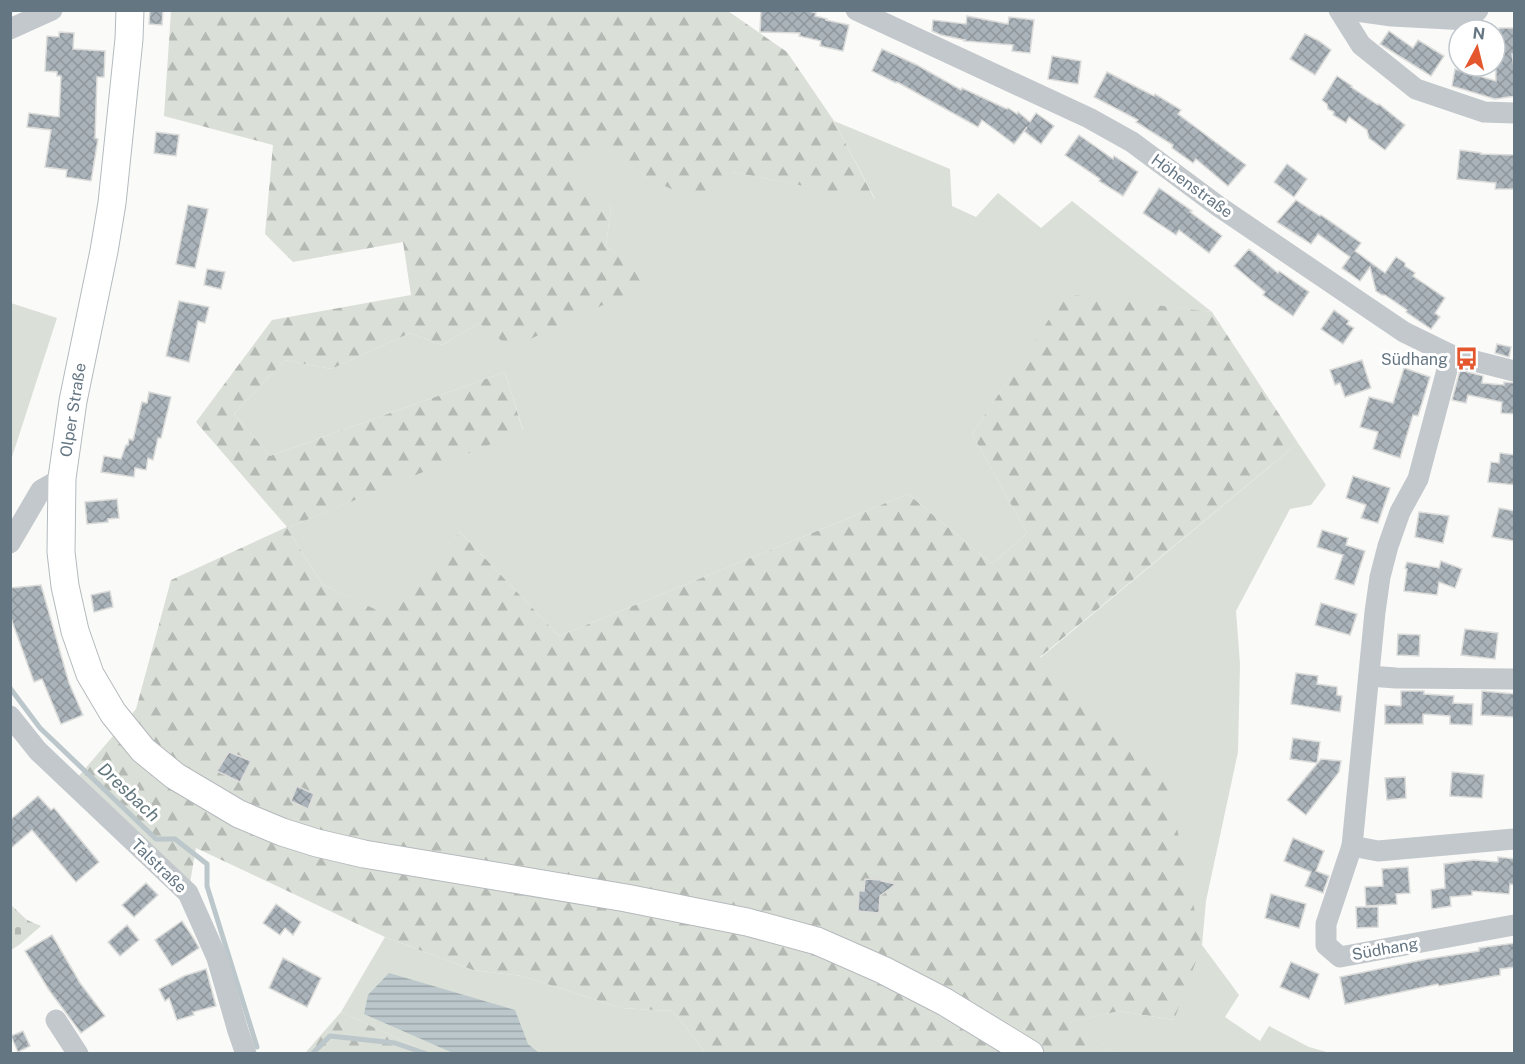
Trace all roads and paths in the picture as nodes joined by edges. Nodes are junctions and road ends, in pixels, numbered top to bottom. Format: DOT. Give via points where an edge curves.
graph roads {
  1 [pos="52,10"];
  2 [pos="130,10"];
  3 [pos="1339,10"];
  4 [pos="1349,10"];
  5 [pos="1478,10"];
  6 [pos="859,12"];
  7 [pos="10,29"];
  8 [pos="1515,113"];
  9 [pos="1451,355"];
  10 [pos="1515,371"];
  11 [pos="62,478"];
  12 [pos="10,543"];
  13 [pos="1370,676"];
  14 [pos="1515,679"];
  15 [pos="10,716"];
  16 [pos="1515,839"];
  17 [pos="1352,846"];
  18 [pos="1515,925"];
  19 [pos="56,1020"];
  20 [pos="78,1053"];
  21 [pos="246,1053"];
  22 [pos="1030,1053"];
  1 -- 7 [label="street"];
  2 -- 11 [label="main road, Olper Straße" via="112,203"];
  3 -- 8 [label="street" via="1361,45 1416,89 1484,112"];
  4 -- 5 [label="street" via="1468,20"];
  6 -- 9 [label="street, Höhenstraße" via="1089,118 1132,142 1218,206 1404,332"];
  9 -- 10 [label="street, Höhenstraße"];
  9 -- 13 [label="street, Südhang" via="1418,479 1400,512 1380,577"];
  11 -- 12 [label="street" via="41,490"];
  11 -- 22 [label="main road, Olper Straße" via="61,552 65,586 90,674 113,713 143,750 175,776 238,814 282,832 364,854 626,898 747,922 817,941 884,970"];
  13 -- 14 [label="street"];
  13 -- 17 [label="street, Südhang"];
  15 -- 21 [label="street, Talstraße" via="39,751 188,892 217,958"];
  16 -- 17 [label="street" via="1378,850"];
  17 -- 18 [label="street, Südhang" via="1326,924 1326,945 1340,957"];
  19 -- 20 [label="street"];
}
